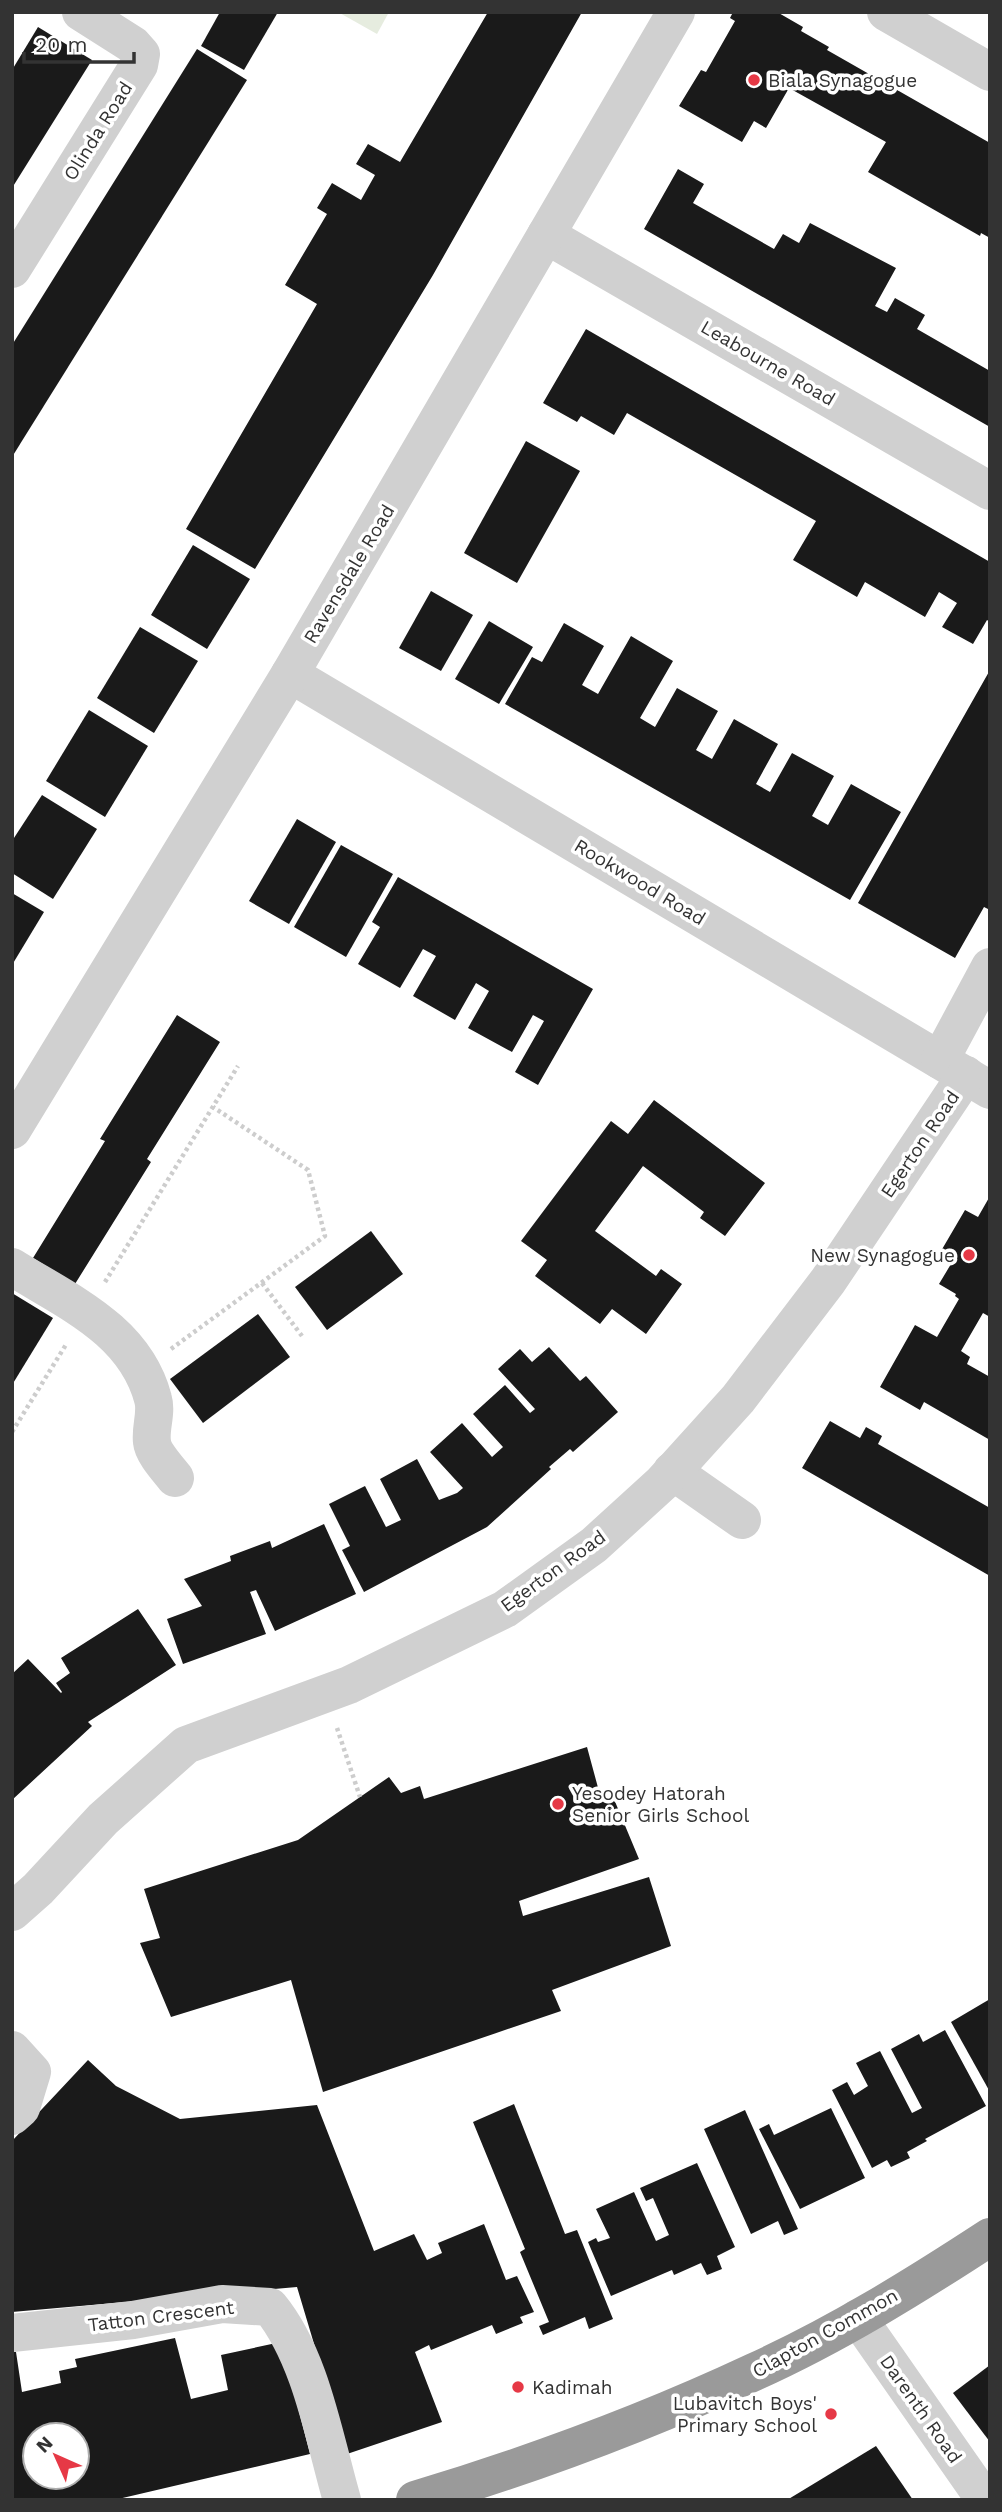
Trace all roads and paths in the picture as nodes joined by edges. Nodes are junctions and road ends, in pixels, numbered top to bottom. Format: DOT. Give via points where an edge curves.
graph roads {
  1 [pos="81,12"];
  2 [pos="676,12"];
  3 [pos="886,12"];
  4 [pos="990,72"];
  5 [pos="546,235"];
  6 [pos="12,269"];
  7 [pos="990,491"];
  8 [pos="290,674"];
  9 [pos="990,967"];
  10 [pos="238,1066"];
  11 [pos="965,1075"];
  12 [pos="213,1107"];
  13 [pos="12,1130"];
  14 [pos="12,1267"];
  15 [pos="262,1283"];
  16 [pos="86,1313"];
  17 [pos="302,1336"];
  18 [pos="142,1370"];
  19 [pos="12,1432"];
  20 [pos="672,1471"];
  21 [pos="175,1478"];
  22 [pos="742,1520"];
  23 [pos="323,1695"];
  24 [pos="360,1797"];
  25 [pos="12,1912"];
  26 [pos="12,2050"];
  27 [pos="12,2116"];
  28 [pos="990,2237"];
  29 [pos="858,2318"];
  30 [pos="12,2333"];
  31 [pos="485,2490"];
  32 [pos="342,2500"];
  33 [pos="415,2500"];
  34 [pos="985,2500"];
  1 -- 6 [label="street, Olinda Road" via="132,45 141,54 139,65"];
  2 -- 5 [label="street, Ravensdale Road"];
  3 -- 4 [label="street"];
  5 -- 7 [label="street, Leabourne Road"];
  5 -- 8 [label="street, Ravensdale Road"];
  8 -- 11 [label="street, Rookwood Road"];
  8 -- 13 [label="street, Ravensdale Road"];
  9 -- 11 [label="street, Egerton Road"];
  10 -- 12 [label="path"];
  11 -- 20 [label="street, Egerton Road" via="828,1281 738,1399"];
  12 -- 15 [label="path" via="308,1170 325,1236"];
  12 -- 16 [label="path"];
  14 -- 16 [label="street"];
  15 -- 17 [label="path"];
  15 -- 18 [label="path"];
  16 -- 18 [label="street" via="123,1342"];
  16 -- 19 [label="path"];
  18 -- 21 [label="street" via="154,1402 151,1444"];
  20 -- 22 [label="street"];
  20 -- 23 [label="street, Egerton Road" via="594,1545 505,1609"];
  23 -- 24 [label="path"];
  23 -- 25 [label="street, Egerton Road" via="186,1745 103,1819"];
  26 -- 27 [label="street" via="32,2072 21,2108"];
  28 -- 29 [label="highway, Clapton Common"];
  29 -- 31 [label="highway, Clapton Common" via="756,2372"];
  29 -- 34 [label="street, Darenth Road"];
  30 -- 32 [label="street, Tatton Crescent" via="133,2320 222,2304 271,2306 286,2326 318,2407"];
  31 -- 33 [label="highway, Clapton Common"];
}
